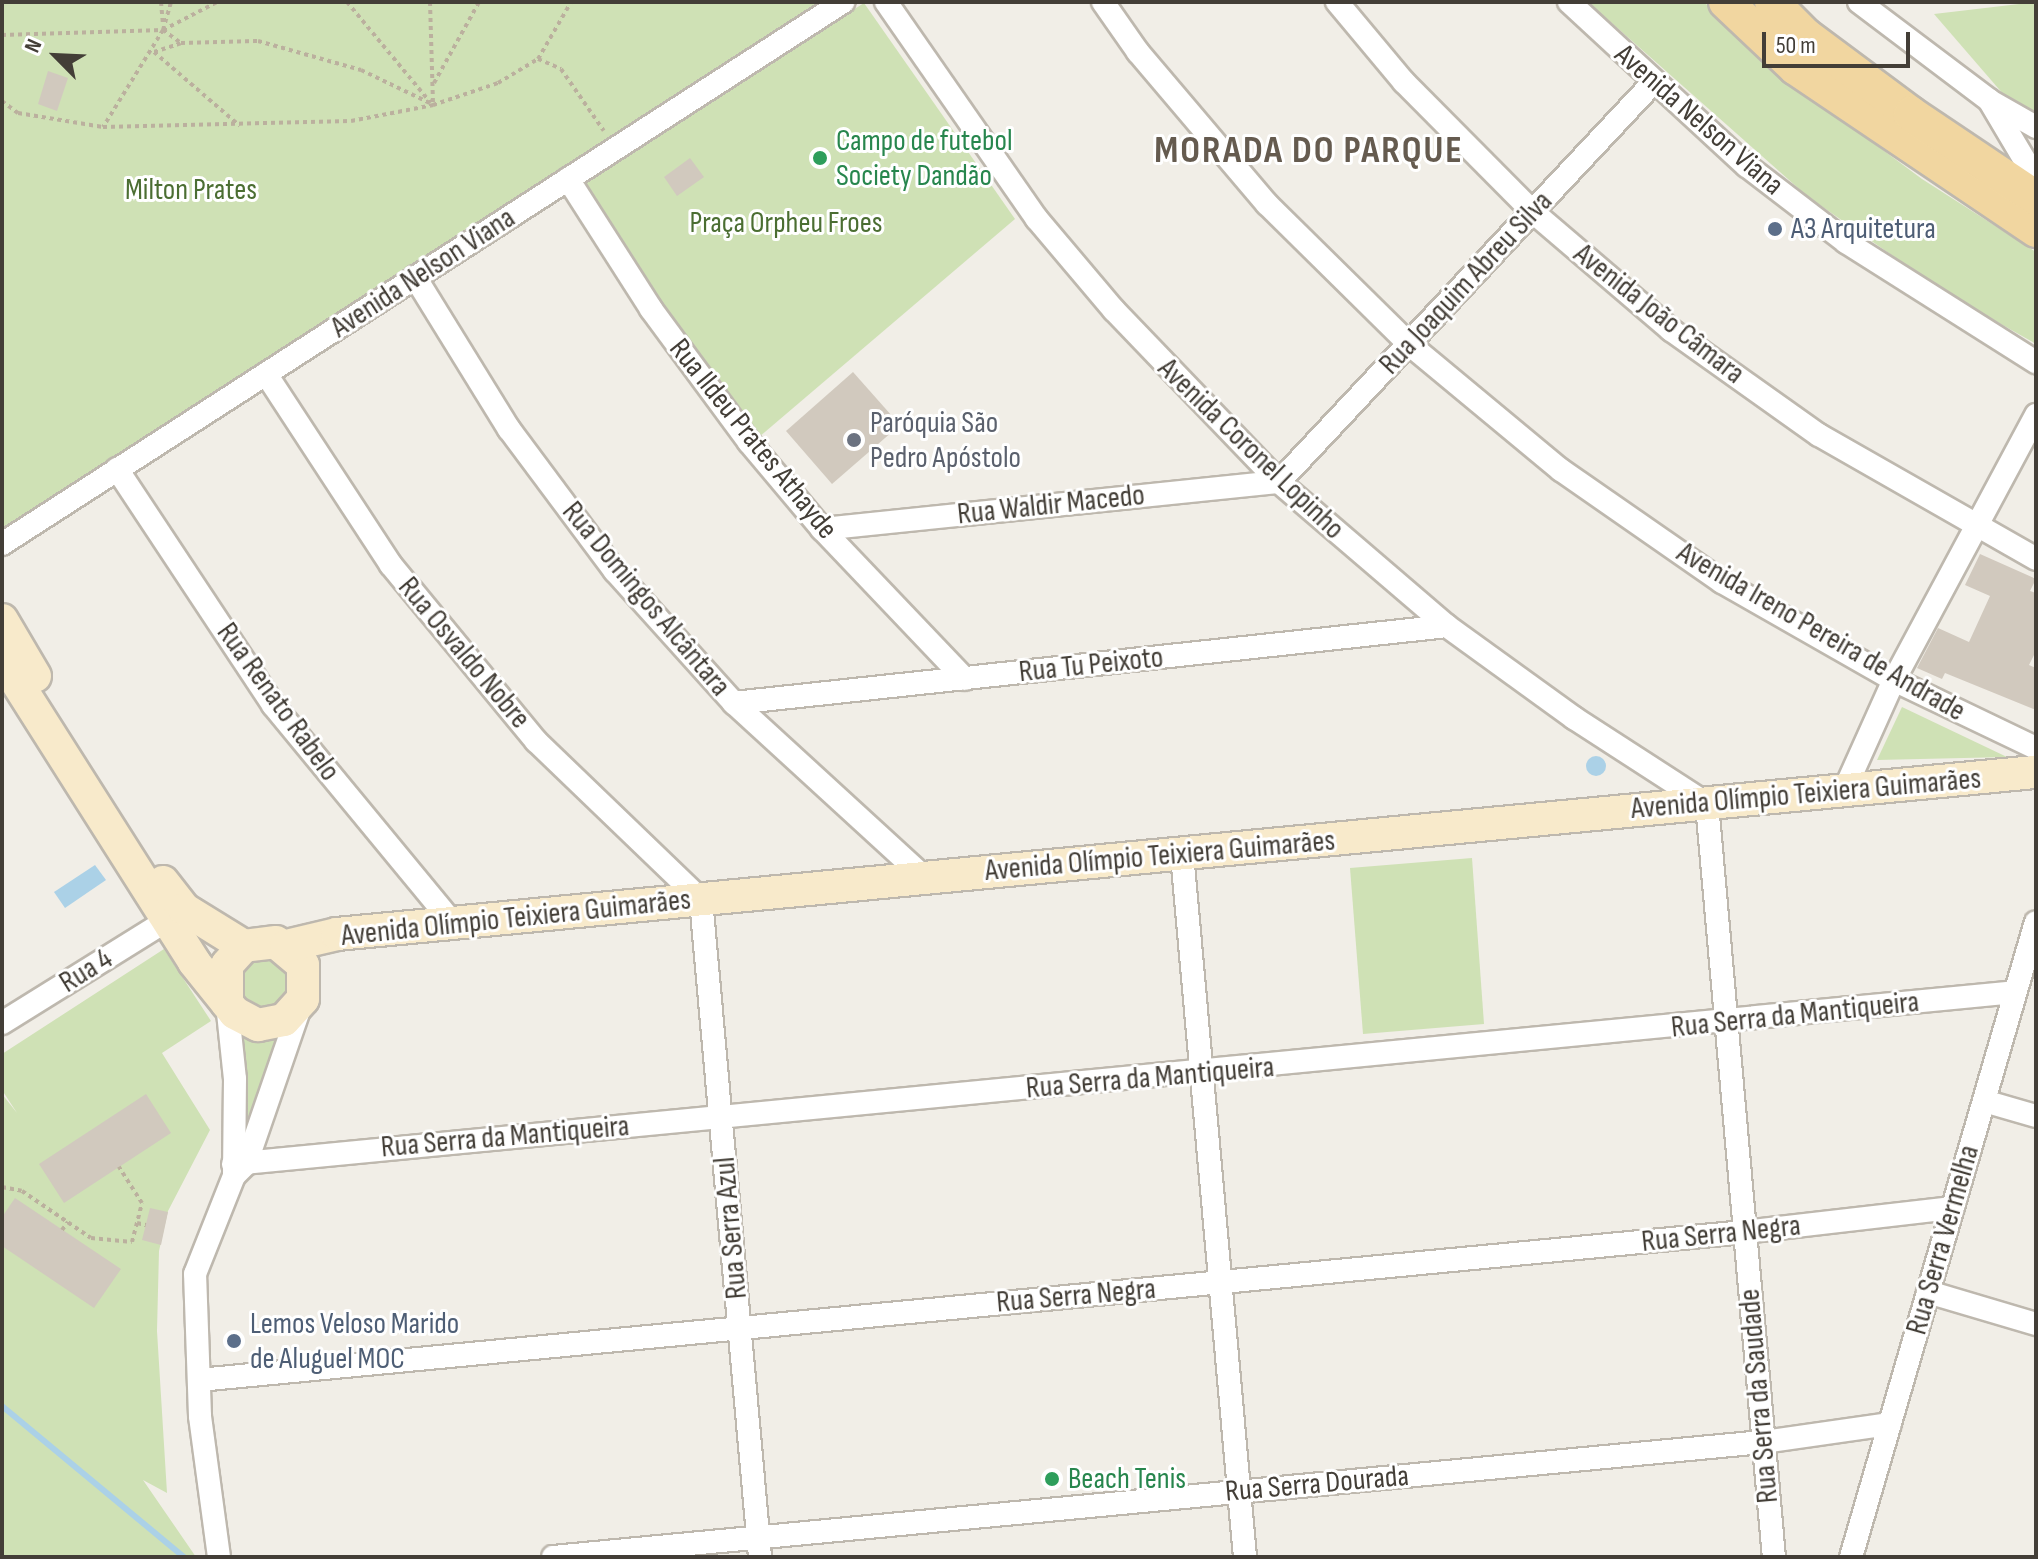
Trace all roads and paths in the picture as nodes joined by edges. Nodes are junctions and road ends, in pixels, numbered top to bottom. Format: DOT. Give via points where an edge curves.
graph roads {
  1 [pos="161,2"];
  2 [pos="171,2"];
  3 [pos="217,2"];
  4 [pos="347,2"];
  5 [pos="430,2"];
  6 [pos="479,2"];
  7 [pos="571,2"];
  8 [pos="843,2"];
  9 [pos="886,2"];
  10 [pos="1103,2"];
  11 [pos="1337,2"];
  12 [pos="1569,2"];
  13 [pos="1726,2"];
  14 [pos="1772,2"];
  15 [pos="1859,2"];
  16 [pos="163,30"];
  17 [pos="2,35"];
  18 [pos="181,43"];
  19 [pos="154,52"];
  20 [pos="538,59"];
  21 [pos="1652,84"];
  22 [pos="433,85"];
  23 [pos="1989,100"];
  24 [pos="2,101"];
  25 [pos="433,105"];
  26 [pos="240,126"];
  27 [pos="103,127"];
  28 [pos="2036,127"];
  29 [pos="617,149"];
  30 [pos="568,179"];
  31 [pos="2036,179"];
  32 [pos="2036,198"];
  33 [pos="1533,212"];
  34 [pos="2036,230"];
  35 [pos="415,277"];
  36 [pos="1409,344"];
  37 [pos="2036,362"];
  38 [pos="266,374"];
  39 [pos="2036,415"];
  40 [pos="117,469"];
  41 [pos="1279,482"];
  42 [pos="822,529"];
  43 [pos="1975,529"];
  44 [pos="2,544"];
  45 [pos="2036,559"];
  46 [pos="2,620"];
  47 [pos="1447,626"];
  48 [pos="2,659"];
  49 [pos="965,679"];
  50 [pos="1894,680"];
  51 [pos="734,703"];
  52 [pos="68,748"];
  53 [pos="2036,748"];
  54 [pos="2036,772"];
  55 [pos="1844,791"];
  56 [pos="1707,804"];
  57 [pos="1182,854"];
  58 [pos="925,878"];
  59 [pos="701,900"];
  60 [pos="169,919"];
  61 [pos="2036,922"];
  62 [pos="453,923"];
  63 [pos="337,934"];
  64 [pos="2033,945"];
  65 [pos="244,946"];
  66 [pos="286,946"];
  67 [pos="2015,992"];
  68 [pos="302,1001"];
  69 [pos="227,1003"];
  70 [pos="2,1023"];
  71 [pos="1726,1023"];
  72 [pos="1202,1073"];
  73 [pos="1984,1101"];
  74 [pos="2036,1116"];
  75 [pos="721,1118"];
  76 [pos="239,1160"];
  77 [pos="119,1167"];
  78 [pos="2,1187"];
  79 [pos="1953,1208"];
  80 [pos="68,1222"];
  81 [pos="137,1223"];
  82 [pos="146,1225"];
  83 [pos="62,1230"];
  84 [pos="1744,1232"];
  85 [pos="1221,1282"];
  86 [pos="1928,1292"];
  87 [pos="2036,1324"];
  88 [pos="740,1328"];
  89 [pos="199,1380"];
  90 [pos="1890,1424"];
  91 [pos="1763,1442"];
  92 [pos="1239,1492"];
  93 [pos="760,1547"];
  94 [pos="219,1557"];
  95 [pos="553,1557"];
  96 [pos="1245,1557"];
  97 [pos="1774,1557"];
  98 [pos="1851,1557"];
  1 -- 16 [label="path"];
  2 -- 16 [label="path"];
  3 -- 16 [label="path"];
  4 -- 25 [label="path"];
  5 -- 22 [label="path"];
  6 -- 22 [label="path"];
  7 -- 20 [label="path"];
  8 -- 29 [label="street, Avenida Nelson Viana"];
  9 -- 41 [label="street, Avenida Coronel Lopinho" via="1037,219 1144,343"];
  10 -- 36 [label="street, Avenida Ireno Pereira de Andrade" via="1267,204"];
  11 -- 33 [label="street, Avenida João Câmara" via="1404,82"];
  12 -- 21 [label="street, Avenida Nelson Viana"];
  13 -- 34 [label="main road" via="1796,68"];
  14 -- 32 [label="main road" via="1806,36 1978,164"];
  15 -- 23 [label="street"];
  16 -- 17 [label="path"];
  16 -- 18 [label="path"];
  16 -- 19 [label="path"];
  18 -- 19 [label="path"];
  18 -- 25 [label="path" via="258,41 302,50 361,70"];
  19 -- 26 [label="path"];
  19 -- 27 [label="path"];
  20 -- 25 [label="path" via="498,83"];
  20 -- 29 [label="path" via="561,69"];
  21 -- 33 [label="street, Rua Joaquim Abreu Silva"];
  21 -- 37 [label="street, Avenida Nelson Viana" via="1846,242"];
  22 -- 25 [label="path"];
  23 -- 28 [label="street"];
  23 -- 31 [label="street"];
  24 -- 27 [label="path" via="18,113"];
  25 -- 26 [label="path" via="351,121"];
  26 -- 27 [label="path"];
  29 -- 30 [label="street, Avenida Nelson Viana"];
  30 -- 35 [label="street, Avenida Nelson Viana"];
  30 -- 42 [label="street, Rua Ildeu Prates Athayde" via="651,309 749,442"];
  33 -- 36 [label="street, Rua Joaquim Abreu Silva"];
  33 -- 43 [label="street, Avenida João Câmara" via="1671,330 1819,435"];
  35 -- 38 [label="street, Avenida Nelson Viana"];
  35 -- 51 [label="street, Rua Domingos Alcântara" via="509,429 597,548"];
  36 -- 41 [label="street, Rua Joaquim Abreu Silva"];
  36 -- 50 [label="street, Avenida Ireno Pereira de Andrade" via="1561,470 1722,582"];
  38 -- 40 [label="street, Avenida Nelson Viana"];
  38 -- 59 [label="street, Rua Osvaldo Nobre" via="391,565 429,612 536,741"];
  39 -- 43 [label="street"];
  40 -- 44 [label="street, Avenida Nelson Viana"];
  40 -- 62 [label="street, Rua Renato Rabelo" via="273,705"];
  41 -- 42 [label="street, Rua Waldir Macedo"];
  41 -- 47 [label="street, Avenida Coronel Lopinho"];
  42 -- 49 [label="street, Rua Ildeu Prates Athayde"];
  43 -- 45 [label="street, Avenida João Câmara"];
  43 -- 50 [label="street"];
  46 -- 52 [label="street"];
  47 -- 49 [label="street, Rua Tu Peixoto"];
  47 -- 56 [label="street, Avenida Coronel Lopinho" via="1574,718"];
  48 -- 52 [label="street"];
  49 -- 51 [label="street, Rua Tu Peixoto"];
  50 -- 53 [label="street, Avenida Ireno Pereira de Andrade"];
  50 -- 55 [label="street"];
  51 -- 58 [label="street, Rua Domingos Alcântara"];
  52 -- 60 [label="street"];
  52 -- 65 [label="street" via="184,909"];
  54 -- 55 [label="street, Avenida Olímpio Teixiera Guimarães"];
  55 -- 56 [label="street, Avenida Olímpio Teixiera Guimarães"];
  56 -- 57 [label="street, Avenida Olímpio Teixiera Guimarães"];
  56 -- 71 [label="street, Rua Serra da Saudade"];
  57 -- 58 [label="street, Avenida Olímpio Teixiera Guimarães"];
  57 -- 72 [label="street"];
  58 -- 59 [label="street, Avenida Olímpio Teixiera Guimarães"];
  59 -- 62 [label="street, Avenida Olímpio Teixiera Guimarães"];
  59 -- 75 [label="street, Rua Serra Azul"];
  60 -- 69 [label="street"];
  60 -- 70 [label="street, Rua 4"];
  61 -- 64 [label="street, Rua Serra Vermelha"];
  62 -- 63 [label="street, Avenida Olímpio Teixiera Guimarães"];
  63 -- 66 [label="street, Avenida Olímpio Teixiera Guimarães"];
  63 -- 68 [label="street"];
  64 -- 67 [label="street, Rua Serra Vermelha"];
  65 -- 66 [label="street" via="265,941"];
  65 -- 69 [label="street" via="227,965"];
  66 -- 68 [label="street" via="303,965"];
  67 -- 71 [label="street, Rua Serra da Mantiqueira"];
  67 -- 73 [label="street, Rua Serra Vermelha"];
  68 -- 69 [label="street" via="284,1020 258,1025"];
  68 -- 76 [label="street"];
  69 -- 76 [label="street"];
  71 -- 72 [label="street, Rua Serra da Mantiqueira"];
  71 -- 84 [label="street, Rua Serra da Saudade"];
  72 -- 75 [label="street, Rua Serra da Mantiqueira"];
  72 -- 85 [label="street"];
  73 -- 74 [label="street"];
  73 -- 79 [label="street, Rua Serra Vermelha"];
  75 -- 76 [label="street, Rua Serra da Mantiqueira"];
  75 -- 88 [label="street, Rua Serra Azul"];
  76 -- 89 [label="street" via="195,1274"];
  77 -- 81 [label="path" via="142,1203"];
  78 -- 80 [label="path" via="22,1191"];
  79 -- 84 [label="street, Rua Serra Negra"];
  79 -- 86 [label="street, Rua Serra Vermelha"];
  80 -- 81 [label="path" via="91,1238 132,1242"];
  80 -- 83 [label="path"];
  81 -- 82 [label="path"];
  84 -- 85 [label="street, Rua Serra Negra"];
  84 -- 91 [label="street, Rua Serra da Saudade"];
  85 -- 88 [label="street, Rua Serra Negra"];
  85 -- 92 [label="street"];
  86 -- 87 [label="street"];
  86 -- 90 [label="street, Rua Serra Vermelha"];
  88 -- 89 [label="street, Rua Serra Negra"];
  88 -- 93 [label="street, Rua Serra Azul"];
  89 -- 94 [label="street"];
  90 -- 91 [label="street, Rua Serra Dourada"];
  90 -- 98 [label="street, Rua Serra Vermelha"];
  91 -- 92 [label="street, Rua Serra Dourada"];
  91 -- 97 [label="street, Rua Serra da Saudade"];
  92 -- 93 [label="street, Rua Serra Dourada"];
  92 -- 96 [label="street"];
  93 -- 95 [label="street, Rua Serra Dourada"];
}
